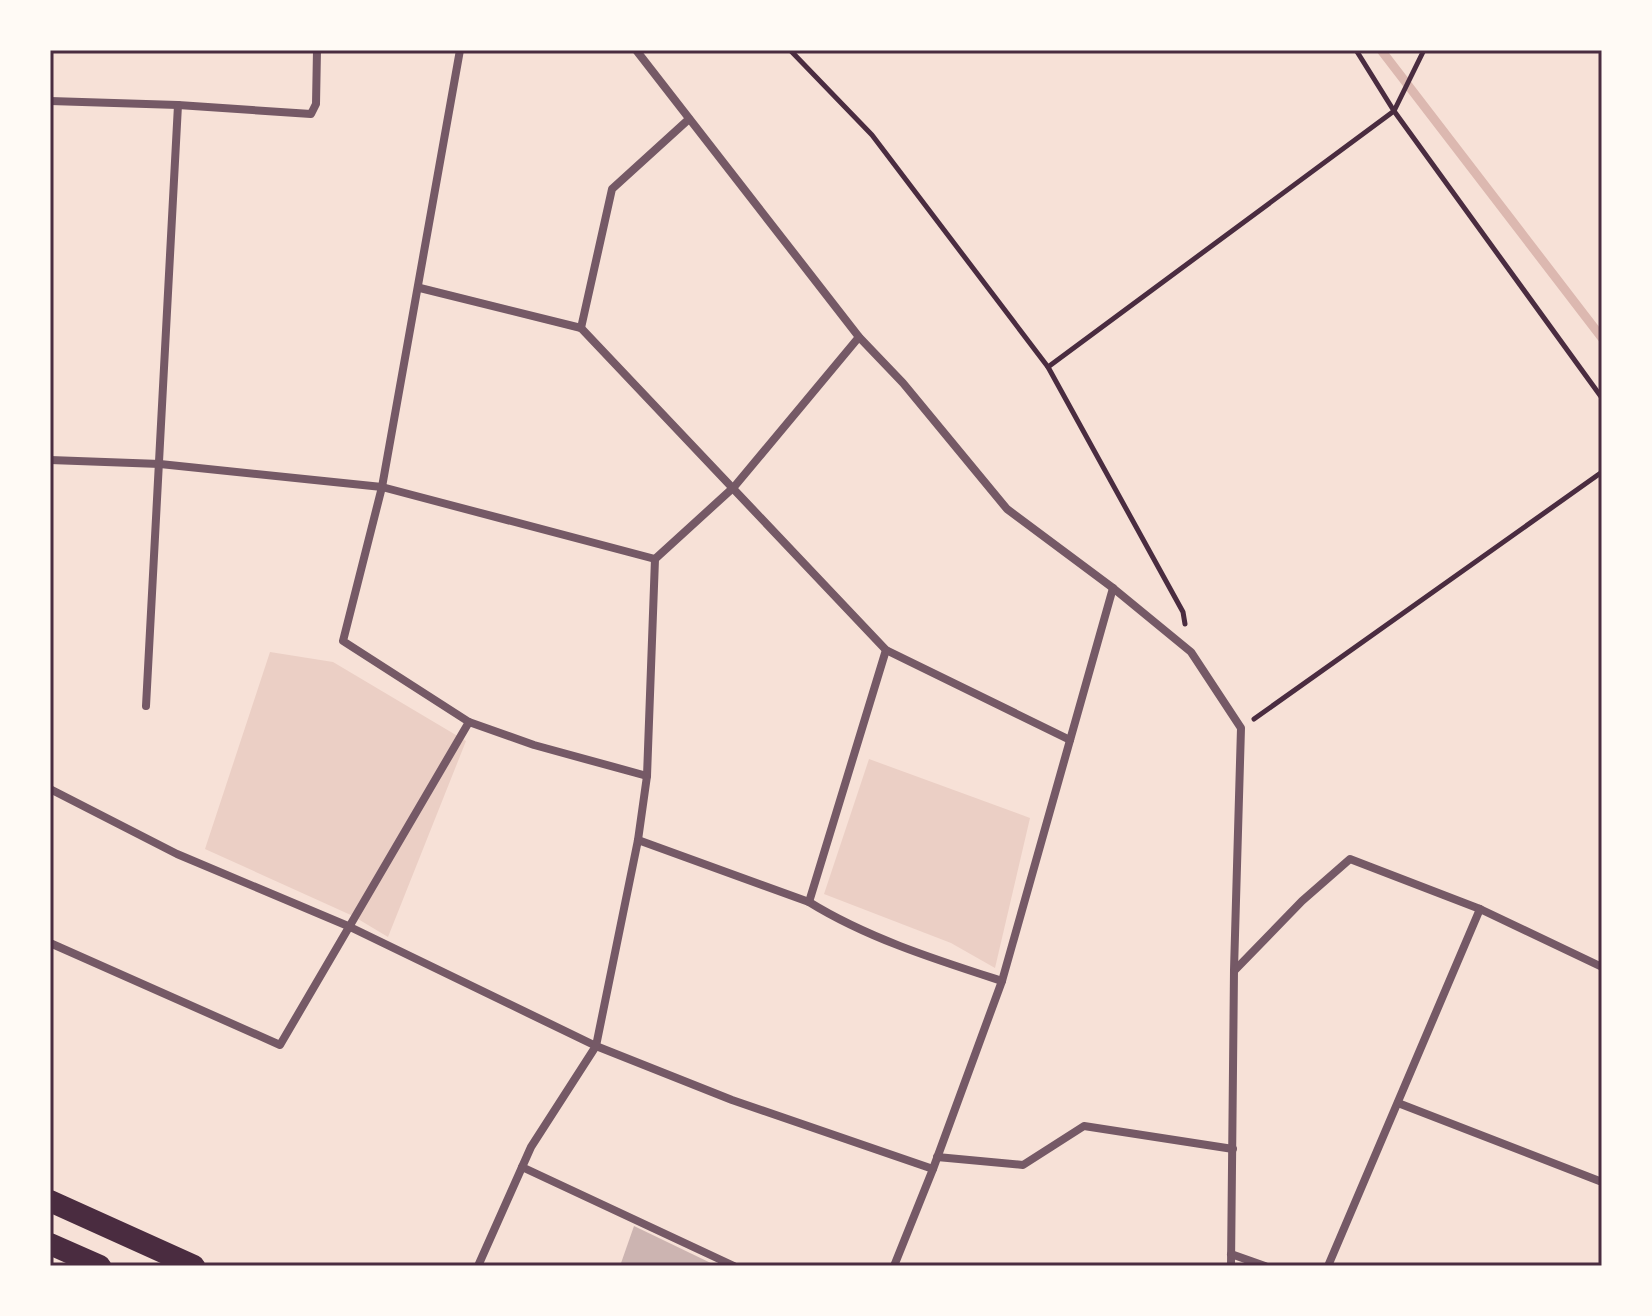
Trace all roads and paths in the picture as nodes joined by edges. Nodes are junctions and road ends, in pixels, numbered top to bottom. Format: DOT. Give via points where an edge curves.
graph roads {
  1 [pos="317,50"];
  2 [pos="460,50"];
  3 [pos="636,50"];
  4 [pos="790,50"];
  5 [pos="1356,50"];
  6 [pos="1424,50"];
  7 [pos="50,101"];
  8 [pos="178,105"];
  9 [pos="1394,111"];
  10 [pos="689,119"];
  11 [pos="420,288"];
  12 [pos="581,328"];
  13 [pos="859,337"];
  14 [pos="1048,367"];
  15 [pos="1602,398"];
  16 [pos="50,460"];
  17 [pos="160,464"];
  18 [pos="1602,472"];
  19 [pos="382,487"];
  20 [pos="734,487"];
  21 [pos="655,559"];
  22 [pos="1113,588"];
  23 [pos="886,650"];
  24 [pos="1191,652"];
  25 [pos="146,706"];
  26 [pos="469,722"];
  27 [pos="1241,728"];
  28 [pos="1070,740"];
  29 [pos="647,776"];
  30 [pos="50,789"];
  31 [pos="638,840"];
  32 [pos="809,902"];
  33 [pos="1480,909"];
  34 [pos="348,926"];
  35 [pos="50,943"];
  36 [pos="1602,967"];
  37 [pos="1234,970"];
  38 [pos="1002,981"];
  39 [pos="596,1046"];
  40 [pos="1398,1103"];
  41 [pos="1233,1149"];
  42 [pos="937,1157"];
  43 [pos="522,1167"];
  44 [pos="933,1169"];
  45 [pos="1602,1182"];
  46 [pos="50,1201"];
  47 [pos="50,1244"];
  48 [pos="1231,1254"];
  49 [pos="100,1266"];
  50 [pos="194,1266"];
  51 [pos="478,1266"];
  52 [pos="734,1266"];
  53 [pos="894,1266"];
  54 [pos="1231,1266"];
  55 [pos="1265,1266"];
  56 [pos="1328,1266"];
  1 -- 8 [label="street" via="316,104 311,114"];
  2 -- 11 [label="street"];
  3 -- 10 [label="street"];
  4 -- 14 [label="path" via="872,135"];
  5 -- 9 [label="path"];
  6 -- 9 [label="path"];
  7 -- 8 [label="street"];
  8 -- 17 [label="street"];
  9 -- 14 [label="path"];
  9 -- 15 [label="path"];
  10 -- 12 [label="street" via="612,189"];
  10 -- 13 [label="street"];
  11 -- 12 [label="street"];
  11 -- 19 [label="street"];
  12 -- 20 [label="street"];
  13 -- 20 [label="street"];
  13 -- 22 [label="street" via="1007,509"];
  14 -- 24 [label="path" via="1183,612"];
  16 -- 17 [label="street"];
  17 -- 19 [label="street"];
  17 -- 25 [label="street"];
  18 -- 27 [label="path"];
  19 -- 21 [label="street"];
  19 -- 26 [label="street" via="343,641"];
  20 -- 21 [label="street"];
  20 -- 23 [label="street"];
  21 -- 29 [label="street"];
  22 -- 24 [label="street"];
  22 -- 28 [label="street"];
  23 -- 28 [label="street"];
  23 -- 32 [label="street"];
  24 -- 27 [label="street"];
  26 -- 29 [label="street"];
  26 -- 34 [label="street"];
  27 -- 37 [label="street"];
  28 -- 38 [label="street"];
  29 -- 31 [label="street"];
  30 -- 34 [label="street" via="177,854"];
  31 -- 32 [label="street"];
  31 -- 39 [label="street"];
  32 -- 38 [label="street" via="862,929"];
  33 -- 36 [label="street"];
  33 -- 37 [label="street" via="1350,859"];
  33 -- 40 [label="street"];
  34 -- 35 [label="street" via="280,1045"];
  34 -- 39 [label="street"];
  37 -- 41 [label="street"];
  38 -- 42 [label="street"];
  39 -- 43 [label="street"];
  39 -- 44 [label="street" via="732,1100"];
  40 -- 45 [label="street"];
  40 -- 56 [label="street"];
  41 -- 42 [label="street" via="1084,1126 1023,1165"];
  41 -- 48 [label="street"];
  42 -- 44 [label="street"];
  43 -- 51 [label="street"];
  43 -- 52 [label="street"];
  44 -- 53 [label="street"];
  46 -- 50 [label="highway"];
  47 -- 49 [label="highway"];
  48 -- 54 [label="street"];
  48 -- 55 [label="street"];
}
